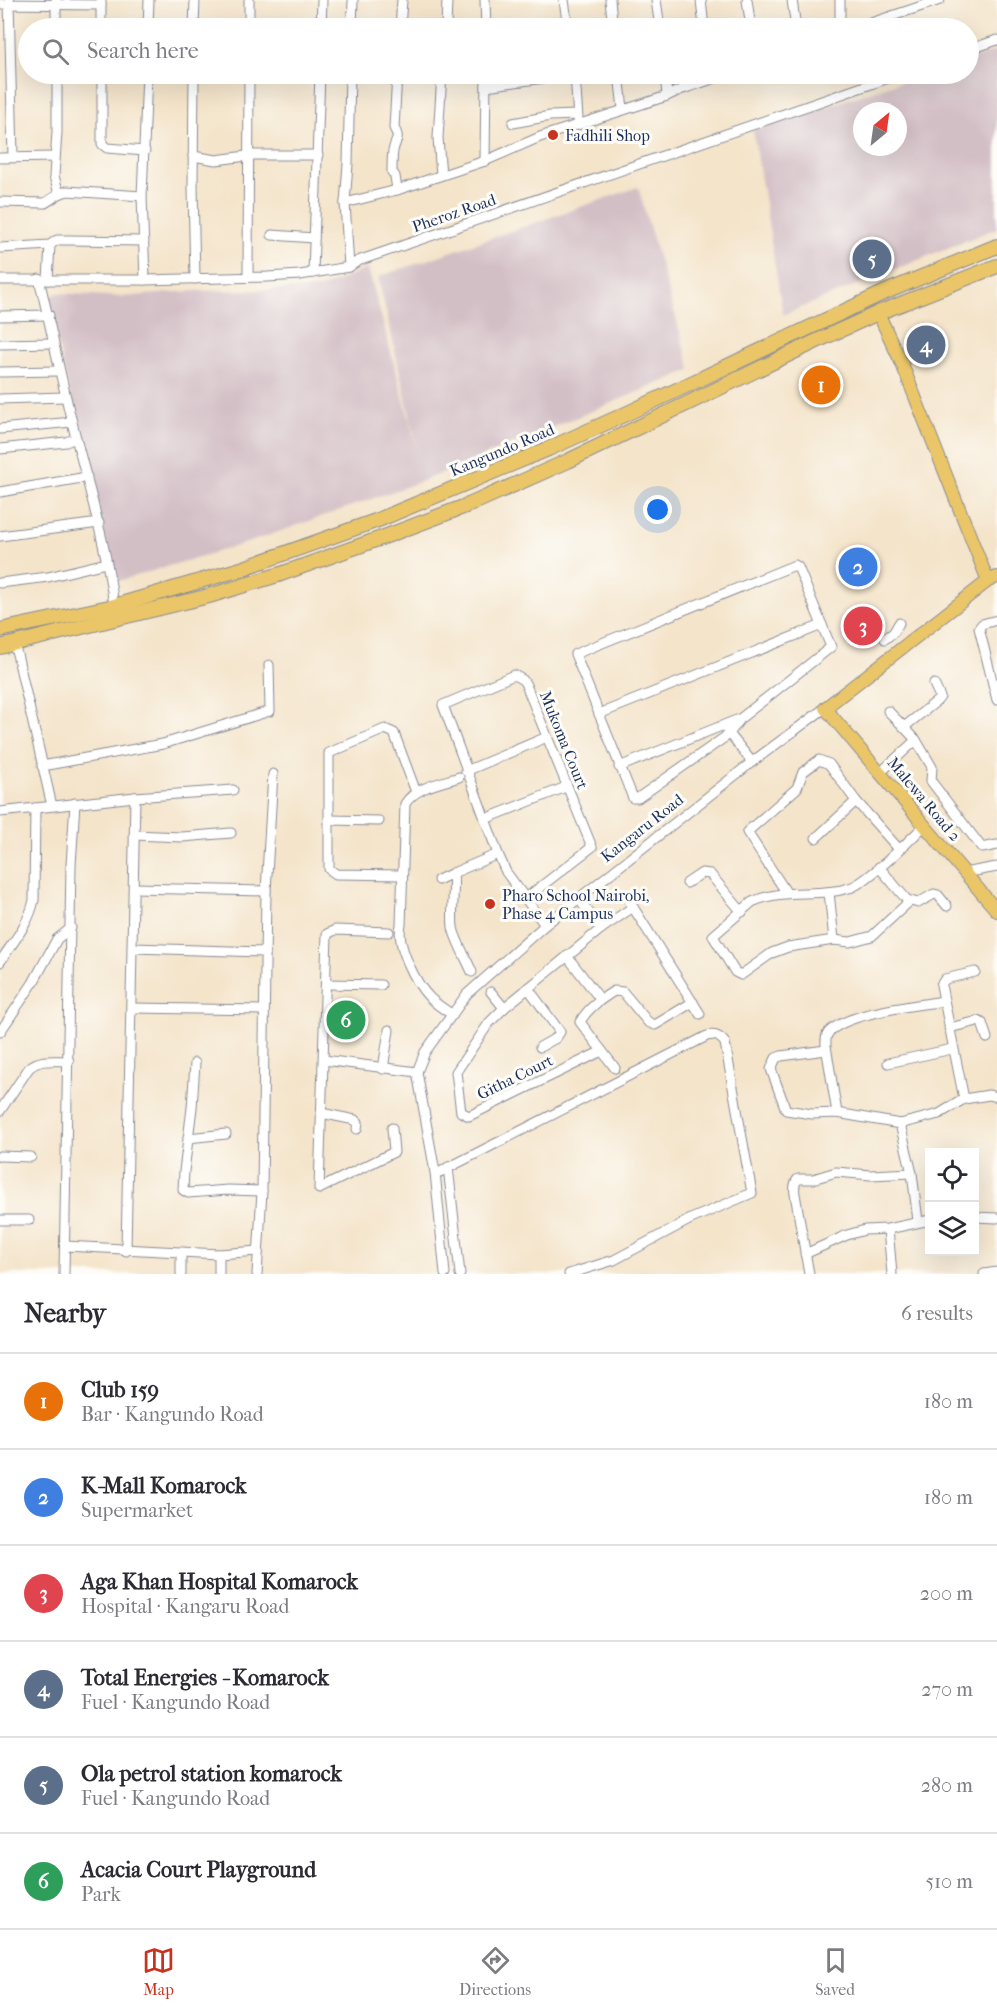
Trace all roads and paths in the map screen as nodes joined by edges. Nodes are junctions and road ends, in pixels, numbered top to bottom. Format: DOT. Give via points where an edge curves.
graph roads {
  1 [pos="149,0"];
  2 [pos="195,0"];
  3 [pos="249,0"];
  4 [pos="322,0"];
  5 [pos="353,0"];
  6 [pos="402,0"];
  7 [pos="447,0"];
  8 [pos="485,0"];
  9 [pos="564,0"];
  10 [pos="610,0"];
  11 [pos="657,0"];
  12 [pos="700,0"];
  13 [pos="747,0"];
  14 [pos="792,0"];
  15 [pos="840,0"];
  16 [pos="940,0"];
  17 [pos="6,2"];
  18 [pos="56,2"];
  19 [pos="101,2"];
  20 [pos="56,18"];
  21 [pos="101,18"];
  22 [pos="148,18"];
  23 [pos="195,18"];
  24 [pos="249,18"];
  25 [pos="321,18"];
  26 [pos="352,18"];
  27 [pos="401,18"];
  28 [pos="446,18"];
  29 [pos="486,18"];
  30 [pos="567,18"];
  31 [pos="612,18"];
  32 [pos="659,18"];
  33 [pos="703,18"];
  34 [pos="750,18"];
  35 [pos="795,18"];
  36 [pos="840,18"];
  37 [pos="886,18"];
  38 [pos="997,40"];
  39 [pos="979,46"];
  40 [pos="57,84"];
  41 [pos="102,84"];
  42 [pos="147,84"];
  43 [pos="194,84"];
  44 [pos="249,84"];
  45 [pos="320,84"];
  46 [pos="350,84"];
  47 [pos="396,84"];
  48 [pos="441,84"];
  49 [pos="501,84"];
  50 [pos="575,84"];
  51 [pos="620,84"];
  52 [pos="666,84"];
  53 [pos="693,84"];
  54 [pos="871,84"];
  55 [pos="486,86"];
  56 [pos="667,96"];
  57 [pos="623,109"];
  58 [pos="577,115"];
  59 [pos="513,123"];
  60 [pos="580,124"];
  61 [pos="145,151"];
  62 [pos="318,155"];
  63 [pos="192,156"];
  64 [pos="249,156"];
  65 [pos="55,157"];
  66 [pos="0,158"];
  67 [pos="13,158"];
  68 [pos="485,161"];
  69 [pos="441,175"];
  70 [pos="397,190"];
  71 [pos="58,194"];
  72 [pos="142,196"];
  73 [pos="0,202"];
  74 [pos="345,203"];
  75 [pos="272,235"];
  76 [pos="314,238"];
  77 [pos="144,241"];
  78 [pos="50,245"];
  79 [pos="997,246"];
  80 [pos="0,248"];
  81 [pos="997,266"];
  82 [pos="349,267"];
  83 [pos="313,273"];
  84 [pos="248,277"];
  85 [pos="195,279"];
  86 [pos="0,280"];
  87 [pos="44,280"];
  88 [pos="145,280"];
  89 [pos="878,313"];
  90 [pos="49,315"];
  91 [pos="0,316"];
  92 [pos="53,343"];
  93 [pos="0,344"];
  94 [pos="59,371"];
  95 [pos="0,372"];
  96 [pos="65,397"];
  97 [pos="0,399"];
  98 [pos="72,422"];
  99 [pos="0,429"];
  100 [pos="76,438"];
  101 [pos="0,449"];
  102 [pos="87,477"];
  103 [pos="0,492"];
  104 [pos="99,524"];
  105 [pos="0,536"];
  106 [pos="106,563"];
  107 [pos="992,579"];
  108 [pos="0,583"];
  109 [pos="114,606"];
  110 [pos="997,620"];
  111 [pos="898,623"];
  112 [pos="822,625"];
  113 [pos="0,630"];
  114 [pos="885,639"];
  115 [pos="7,645"];
  116 [pos="269,665"];
  117 [pos="995,683"];
  118 [pos="934,684"];
  119 [pos="997,700"];
  120 [pos="825,708"];
  121 [pos="888,711"];
  122 [pos="599,714"];
  123 [pos="904,727"];
  124 [pos="727,730"];
  125 [pos="547,737"];
  126 [pos="916,740"];
  127 [pos="752,762"];
  128 [pos="42,766"];
  129 [pos="619,767"];
  130 [pos="881,772"];
  131 [pos="273,774"];
  132 [pos="462,774"];
  133 [pos="566,787"];
  134 [pos="233,790"];
  135 [pos="416,792"];
  136 [pos="135,797"];
  137 [pos="856,801"];
  138 [pos="75,803"];
  139 [pos="52,806"];
  140 [pos="35,808"];
  141 [pos="0,812"];
  142 [pos="484,819"];
  143 [pos="329,820"];
  144 [pos="379,821"];
  145 [pos="924,826"];
  146 [pos="231,833"];
  147 [pos="134,835"];
  148 [pos="816,838"];
  149 [pos="997,844"];
  150 [pos="898,848"];
  151 [pos="498,854"];
  152 [pos="879,867"];
  153 [pos="997,867"];
  154 [pos="453,873"];
  155 [pos="964,873"];
  156 [pos="402,875"];
  157 [pos="438,880"];
  158 [pos="687,883"];
  159 [pos="134,888"];
  160 [pos="266,891"];
  161 [pos="786,892"];
  162 [pos="829,892"];
  163 [pos="626,896"];
  164 [pos="526,898"];
  165 [pos="579,899"];
  166 [pos="910,901"];
  167 [pos="947,906"];
  168 [pos="633,907"];
  169 [pos="997,911"];
  170 [pos="742,912"];
  171 [pos="545,925"];
  172 [pos="71,928"];
  173 [pos="601,929"];
  174 [pos="389,932"];
  175 [pos="834,940"];
  176 [pos="133,948"];
  177 [pos="3,949"];
  178 [pos="265,952"];
  179 [pos="567,956"];
  180 [pos="0,962"];
  181 [pos="472,972"];
  182 [pos="975,972"];
  183 [pos="326,984"];
  184 [pos="381,985"];
  185 [pos="528,988"];
  186 [pos="491,992"];
  187 [pos="600,999"];
  188 [pos="693,1002"];
  189 [pos="943,1002"];
  190 [pos="132,1008"];
  191 [pos="504,1008"];
  192 [pos="264,1010"];
  193 [pos="700,1014"];
  194 [pos="453,1015"];
  195 [pos="949,1028"];
  196 [pos="390,1030"];
  197 [pos="0,1032"];
  198 [pos="987,1038"];
  199 [pos="540,1047"];
  200 [pos="952,1049"];
  201 [pos="826,1050"];
  202 [pos="602,1051"];
  203 [pos="324,1060"];
  204 [pos="69,1061"];
  205 [pos="888,1063"];
  206 [pos="195,1064"];
  207 [pos="615,1068"];
  208 [pos="383,1069"];
  209 [pos="417,1072"];
  210 [pos="997,1097"];
  211 [pos="964,1100"];
  212 [pos="0,1111"];
  213 [pos="321,1113"];
  214 [pos="837,1113"];
  215 [pos="900,1124"];
  216 [pos="392,1128"];
  217 [pos="357,1129"];
  218 [pos="226,1134"];
  219 [pos="188,1138"];
  220 [pos="0,1156"];
  221 [pos="30,1156"];
  222 [pos="448,1167"];
  223 [pos="435,1172"];
  224 [pos="912,1173"];
  225 [pos="262,1191"];
  226 [pos="979,1217"];
  227 [pos="997,1218"];
  228 [pos="0,1220"];
  229 [pos="29,1220"];
  230 [pos="925,1220"];
  231 [pos="918,1221"];
  232 [pos="888,1229"];
  233 [pos="65,1246"];
  234 [pos="126,1251"];
  235 [pos="258,1251"];
  236 [pos="181,1252"];
  237 [pos="219,1254"];
  238 [pos="805,1254"];
  239 [pos="997,1272"];
  240 [pos="64,1274"];
  241 [pos="181,1274"];
  242 [pos="219,1274"];
  243 [pos="257,1274"];
  244 [pos="445,1274"];
  245 [pos="460,1274"];
  246 [pos="569,1274"];
  247 [pos="809,1274"];
  248 [pos="892,1274"];
  249 [pos="984,1274"];
  1 -- 22 [label="street"];
  2 -- 23 [label="street"];
  3 -- 24 [label="street"];
  4 -- 25 [label="street"];
  5 -- 26 [label="street"];
  6 -- 27 [label="street"];
  7 -- 28 [label="street"];
  8 -- 29 [label="street"];
  9 -- 30 [label="street"];
  10 -- 31 [label="street"];
  11 -- 32 [label="street"];
  12 -- 33 [label="street"];
  13 -- 34 [label="street"];
  14 -- 35 [label="street"];
  15 -- 36 [label="street"];
  16 -- 37 [label="street"];
  17 -- 18 [label="street"];
  17 -- 67 [label="street"];
  18 -- 19 [label="street"];
  18 -- 20 [label="street"];
  19 -- 21 [label="street"];
  38 -- 39 [label="street"];
  40 -- 65 [label="street"];
  41 -- 61 [label="street" via="102,144 107,148"];
  42 -- 61 [label="street"];
  43 -- 63 [label="street"];
  44 -- 64 [label="street"];
  45 -- 62 [label="street"];
  46 -- 74 [label="street"];
  47 -- 70 [label="street" via="394,128 398,141 393,147 392,172"];
  48 -- 69 [label="street" via="438,138"];
  49 -- 55 [label="street"];
  50 -- 58 [label="street"];
  51 -- 57 [label="street"];
  52 -- 56 [label="street"];
  53 -- 56 [label="street"];
  54 -- 82 [label="street, Pheroz Road"];
  55 -- 68 [label="street"];
  56 -- 57 [label="street"];
  57 -- 60 [label="street"];
  58 -- 59 [label="street"];
  58 -- 60 [label="street"];
  60 -- 68 [label="street"];
  61 -- 72 [label="street"];
  62 -- 64 [label="street"];
  62 -- 76 [label="street"];
  63 -- 64 [label="street" via="216,160"];
  63 -- 85 [label="street"];
  64 -- 84 [label="street"];
  65 -- 67 [label="street"];
  65 -- 71 [label="street"];
  66 -- 67 [label="street"];
  68 -- 69 [label="street"];
  69 -- 70 [label="street"];
  70 -- 74 [label="street"];
  71 -- 72 [label="street"];
  71 -- 73 [label="street" via="45,203"];
  72 -- 77 [label="street"];
  74 -- 82 [label="street"];
  75 -- 76 [label="street"];
  76 -- 83 [label="street"];
  77 -- 78 [label="street" via="57,240"];
  77 -- 88 [label="street"];
  78 -- 80 [label="street"];
  78 -- 87 [label="street"];
  79 -- 109 [label="highway, Kangundo Road" via="877,296 548,449 378,520 240,569"];
  81 -- 89 [label="highway"];
  82 -- 83 [label="street, Pheroz Road"];
  83 -- 84 [label="street, Pheroz Road"];
  84 -- 85 [label="street, Pheroz Road"];
  85 -- 88 [label="street, Pheroz Road"];
  86 -- 87 [label="street, Pheroz Road"];
  87 -- 88 [label="street, Pheroz Road"];
  87 -- 90 [label="street"];
  89 -- 107 [label="main road"];
  89 -- 115 [label="highway" via="568,461 406,529 208,597"];
  90 -- 91 [label="street"];
  90 -- 92 [label="street"];
  92 -- 93 [label="street"];
  92 -- 94 [label="street"];
  94 -- 95 [label="street"];
  94 -- 96 [label="street"];
  96 -- 97 [label="street"];
  96 -- 98 [label="street"];
  98 -- 99 [label="street"];
  98 -- 100 [label="street"];
  100 -- 101 [label="street"];
  100 -- 102 [label="street"];
  102 -- 103 [label="street"];
  102 -- 104 [label="street"];
  104 -- 105 [label="street"];
  104 -- 106 [label="street"];
  106 -- 108 [label="street" via="48,577"];
  106 -- 109 [label="street"];
  107 -- 120 [label="main road, Kangaru Road"];
  109 -- 113 [label="highway, Kangundo Road"];
  110 -- 117 [label="street" via="979,628"];
  111 -- 114 [label="street"];
  112 -- 122 [label="street"];
  112 -- 122 [label="street" via="797,566 752,583 575,654"];
  112 -- 124 [label="street" via="831,648"];
  115 -- 128 [label="street" via="17,654"];
  116 -- 128 [label="street" via="270,711 164,744"];
  117 -- 119 [label="street"];
  118 -- 123 [label="street" via="940,697"];
  120 -- 127 [label="street, Kangaru Road"];
  120 -- 130 [label="main road, Malewa Road 2"];
  121 -- 123 [label="street"];
  122 -- 129 [label="street"];
  123 -- 126 [label="street"];
  124 -- 127 [label="street"];
  124 -- 129 [label="street"];
  124 -- 129 [label="street" via="638,799 632,798"];
  125 -- 132 [label="street"];
  125 -- 132 [label="street, Mukoma Court" via="526,685 514,675 450,701 443,707"];
  125 -- 133 [label="street, Mukoma Court"];
  126 -- 130 [label="street"];
  126 -- 149 [label="street" via="932,767 931,781 982,848"];
  127 -- 165 [label="street, Kangaru Road"];
  128 -- 139 [label="street"];
  130 -- 145 [label="main road, Malewa Road 2"];
  131 -- 160 [label="street"];
  132 -- 135 [label="street"];
  132 -- 142 [label="street"];
  133 -- 142 [label="street"];
  133 -- 164 [label="street, Mukoma Court" via="592,847"];
  134 -- 136 [label="street"];
  135 -- 143 [label="street" via="394,734 385,729 329,753"];
  135 -- 156 [label="street" via="405,804"];
  136 -- 138 [label="street"];
  136 -- 147 [label="street"];
  137 -- 148 [label="street"];
  137 -- 150 [label="street"];
  137 -- 161 [label="street" via="828,764 819,760 803,772 797,788 748,829 749,837"];
  138 -- 139 [label="street"];
  138 -- 172 [label="street"];
  139 -- 140 [label="street"];
  140 -- 141 [label="street"];
  140 -- 177 [label="street" via="34,900 26,925"];
  142 -- 151 [label="street"];
  143 -- 144 [label="street"];
  143 -- 156 [label="street" via="329,869 336,874"];
  145 -- 150 [label="street"];
  145 -- 155 [label="main road, Malewa Road 2"];
  146 -- 147 [label="street"];
  147 -- 159 [label="street"];
  150 -- 152 [label="street"];
  151 -- 154 [label="street"];
  151 -- 164 [label="street"];
  152 -- 162 [label="street" via="850,888"];
  152 -- 166 [label="street"];
  153 -- 155 [label="street"];
  154 -- 157 [label="street"];
  154 -- 181 [label="street" via="452,925"];
  155 -- 169 [label="main road, Malewa Road 2"];
  156 -- 194 [label="street" via="399,934 405,954 423,989"];
  158 -- 170 [label="street" via="702,873 710,874"];
  159 -- 160 [label="street"];
  159 -- 176 [label="street"];
  160 -- 178 [label="street"];
  161 -- 162 [label="street"];
  161 -- 170 [label="street" via="760,898"];
  162 -- 175 [label="street"];
  163 -- 168 [label="street"];
  164 -- 171 [label="street"];
  165 -- 171 [label="street, Kangaru Road"];
  165 -- 173 [label="street"];
  166 -- 167 [label="street" via="918,903 938,895"];
  166 -- 175 [label="street" via="872,936 850,942"];
  168 -- 173 [label="street, Githa Court"];
  168 -- 188 [label="street"];
  170 -- 175 [label="street" via="713,936 740,975 788,947"];
  171 -- 194 [label="street, Kangaru Road" via="467,994"];
  172 -- 197 [label="street" via="57,939"];
  172 -- 204 [label="street"];
  173 -- 179 [label="street, Githa Court"];
  174 -- 183 [label="street" via="335,930 327,934"];
  176 -- 178 [label="street"];
  176 -- 190 [label="street"];
  177 -- 180 [label="street"];
  178 -- 192 [label="street"];
  179 -- 185 [label="street, Githa Court"];
  179 -- 187 [label="street"];
  182 -- 189 [label="street" via="942,981"];
  183 -- 184 [label="street"];
  183 -- 203 [label="street"];
  185 -- 191 [label="street, Githa Court"];
  185 -- 199 [label="street" via="560,1032"];
  186 -- 191 [label="street"];
  187 -- 188 [label="street" via="614,991 623,992 655,1025"];
  187 -- 202 [label="street" via="580,1022"];
  188 -- 193 [label="street"];
  189 -- 195 [label="street"];
  189 -- 201 [label="street" via="858,1017 830,1032"];
  190 -- 192 [label="street"];
  190 -- 234 [label="street"];
  191 -- 202 [label="street, Githa Court" via="456,1072 461,1112 469,1116"];
  192 -- 225 [label="street"];
  194 -- 209 [label="street, Kangaru Road" via="425,1052"];
  195 -- 198 [label="street" via="978,1021"];
  195 -- 200 [label="street"];
  196 -- 208 [label="street"];
  200 -- 205 [label="street"];
  200 -- 211 [label="street"];
  201 -- 214 [label="street"];
  201 -- 214 [label="street" via="781,1056 771,1069 786,1110"];
  202 -- 207 [label="street"];
  203 -- 208 [label="street"];
  203 -- 213 [label="street"];
  204 -- 212 [label="street" via="35,1063"];
  204 -- 233 [label="street"];
  206 -- 219 [label="street"];
  208 -- 209 [label="street"];
  209 -- 223 [label="street"];
  210 -- 211 [label="street"];
  211 -- 215 [label="street" via="939,1114"];
  213 -- 216 [label="street" via="319,1189 394,1152"];
  213 -- 217 [label="street" via="356,1120"];
  214 -- 215 [label="street"];
  215 -- 224 [label="street"];
  218 -- 219 [label="street"];
  219 -- 225 [label="street" via="183,1190"];
  220 -- 221 [label="street"];
  222 -- 223 [label="street"];
  222 -- 245 [label="street"];
  222 -- 246 [label="street" via="707,1036 722,1038 752,1193 690,1219 614,1260"];
  223 -- 244 [label="street"];
  224 -- 231 [label="street"];
  224 -- 238 [label="street" via="836,1172 798,1179 794,1186"];
  225 -- 235 [label="street"];
  226 -- 227 [label="street"];
  228 -- 229 [label="street"];
  230 -- 231 [label="street"];
  231 -- 232 [label="street"];
  232 -- 238 [label="street" via="847,1235"];
  232 -- 248 [label="street"];
  233 -- 234 [label="street"];
  233 -- 240 [label="street"];
  234 -- 236 [label="street"];
  235 -- 237 [label="street"];
  235 -- 243 [label="street"];
  236 -- 237 [label="street"];
  236 -- 241 [label="street"];
  237 -- 242 [label="street"];
  238 -- 247 [label="street"];
  239 -- 249 [label="street"];
}
